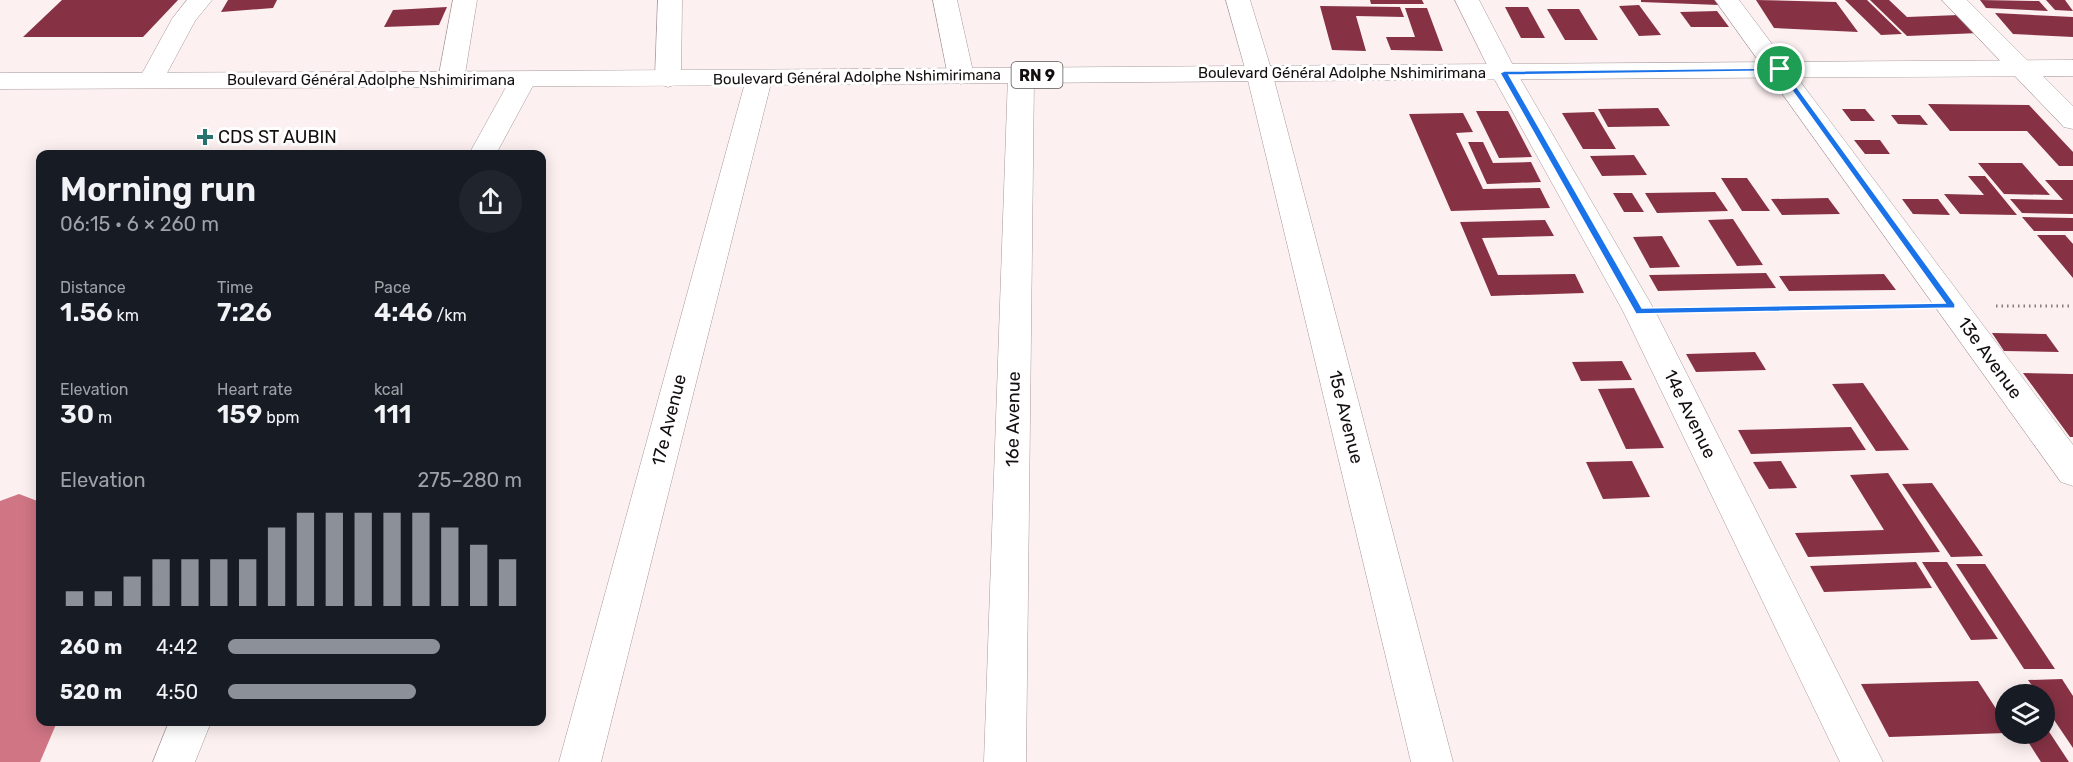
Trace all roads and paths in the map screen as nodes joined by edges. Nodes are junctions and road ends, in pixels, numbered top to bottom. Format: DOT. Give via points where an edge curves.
graph roads {
  1 [pos="200,0"];
  2 [pos="465,0"];
  3 [pos="670,0"];
  4 [pos="945,0"];
  5 [pos="1238,0"];
  6 [pos="1467,0"];
  7 [pos="1727,0"];
  8 [pos="1954,0"];
  9 [pos="2021,68"];
  10 [pos="2073,68"];
  11 [pos="1780,69"];
  12 [pos="1259,72"];
  13 [pos="1504,73"];
  14 [pos="961,76"];
  15 [pos="1021,76"];
  16 [pos="152,79"];
  17 [pos="668,79"];
  18 [pos="759,79"];
  19 [pos="451,80"];
  20 [pos="523,80"];
  21 [pos="0,81"];
  22 [pos="2073,121"];
  23 [pos="485,150"];
  24 [pos="1952,306"];
  25 [pos="2073,306"];
  26 [pos="1639,311"];
  27 [pos="2073,472"];
  28 [pos="188,726"];
  29 [pos="174,762"];
  30 [pos="580,762"];
  31 [pos="1005,762"];
  32 [pos="1432,762"];
  33 [pos="1862,762"];
  1 -- 16 [label="street" via="184,19"];
  2 -- 19 [label="street"];
  3 -- 17 [label="street"];
  4 -- 14 [label="street"];
  5 -- 12 [label="street, 15e Avenue"];
  6 -- 13 [label="street, 14e Avenue"];
  7 -- 11 [label="street, 13e Avenue"];
  8 -- 9 [label="street"];
  9 -- 10 [label="street, Boulevard Général Adolphe Nshimirimana / RN 9"];
  9 -- 11 [label="street, Boulevard Général Adolphe Nshimirimana / RN 9"];
  9 -- 22 [label="street"];
  11 -- 13 [label="street, Boulevard Général Adolphe Nshimirimana / RN 9"];
  11 -- 24 [label="street, 13e Avenue"];
  12 -- 13 [label="street, Boulevard Général Adolphe Nshimirimana / RN 9"];
  12 -- 15 [label="street, Boulevard Général Adolphe Nshimirimana / RN 9"];
  12 -- 32 [label="street, 15e Avenue"];
  13 -- 26 [label="street, 14e Avenue"];
  14 -- 15 [label="street, Boulevard Général Adolphe Nshimirimana / RN 9"];
  14 -- 18 [label="street, Boulevard Général Adolphe Nshimirimana / RN 9"];
  15 -- 31 [label="street, 16e Avenue"];
  16 -- 19 [label="street, Boulevard Général Adolphe Nshimirimana / RN 9"];
  16 -- 21 [label="street, Boulevard Général Adolphe Nshimirimana / RN 9"];
  17 -- 18 [label="street, Boulevard Général Adolphe Nshimirimana / RN 9"];
  17 -- 20 [label="street, Boulevard Général Adolphe Nshimirimana / RN 9"];
  18 -- 30 [label="street, 17e Avenue"];
  19 -- 20 [label="street, Boulevard Général Adolphe Nshimirimana / RN 9"];
  20 -- 23 [label="street"];
  24 -- 25 [label="path"];
  24 -- 26 [label="path"];
  24 -- 27 [label="street, 13e Avenue"];
  26 -- 33 [label="street, 14e Avenue"];
  28 -- 29 [label="street"];
}
